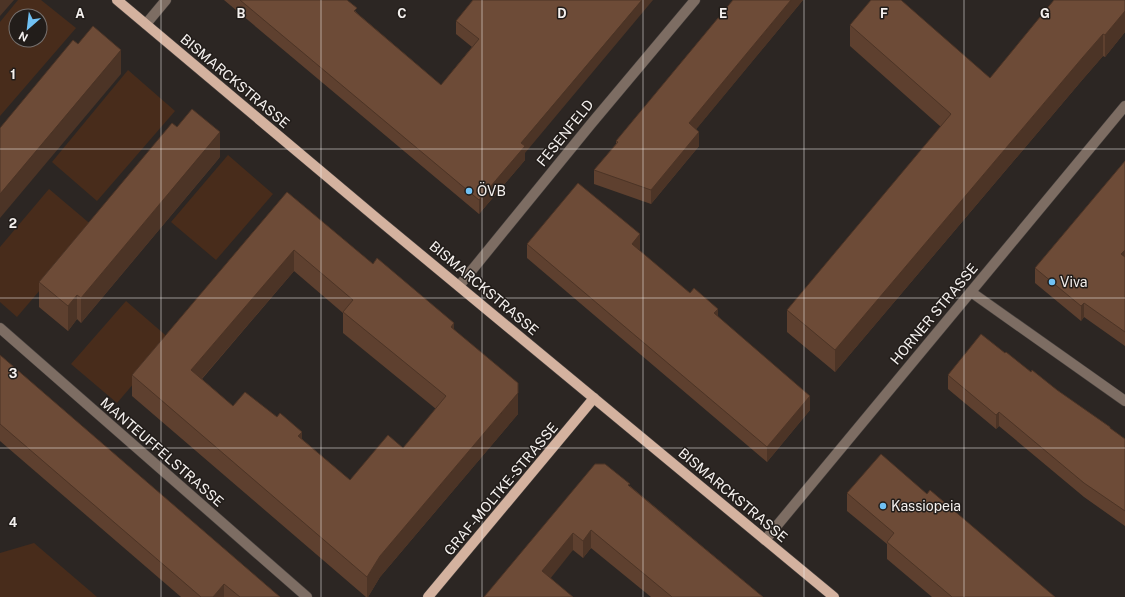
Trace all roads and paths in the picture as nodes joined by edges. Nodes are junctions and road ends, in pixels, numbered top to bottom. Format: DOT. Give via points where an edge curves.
graph roads {
  1 [pos="117,0"];
  2 [pos="166,0"];
  3 [pos="695,0"];
  4 [pos="146,24"];
  5 [pos="1125,106"];
  6 [pos="459,286"];
  7 [pos="971,292"];
  8 [pos="0,328"];
  9 [pos="594,398"];
  10 [pos="1125,401"];
  11 [pos="765,540"];
  12 [pos="307,597"];
  13 [pos="428,597"];
  14 [pos="834,597"];
  1 -- 4 [label="main road, BISMARCKSTRASSE"];
  2 -- 4 [label="street"];
  3 -- 6 [label="street, FESENFELD" via="590,124"];
  4 -- 6 [label="main road, BISMARCKSTRASSE"];
  5 -- 7 [label="street, HORNER STRASSE"];
  6 -- 9 [label="main road, BISMARCKSTRASSE"];
  7 -- 10 [label="street"];
  7 -- 11 [label="street, HORNER STRASSE"];
  8 -- 12 [label="street, MANTEUFFELSTRASSE"];
  9 -- 11 [label="main road, BISMARCKSTRASSE"];
  9 -- 13 [label="main road, GRAF-MOLTKE-STRASSE"];
  11 -- 14 [label="main road, BISMARCKSTRASSE"];
}
